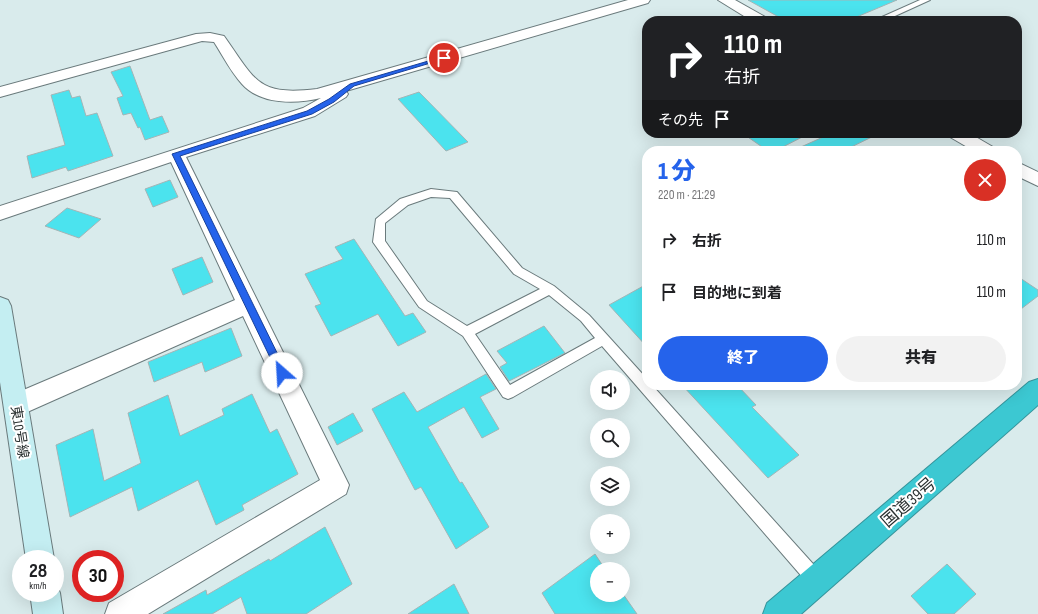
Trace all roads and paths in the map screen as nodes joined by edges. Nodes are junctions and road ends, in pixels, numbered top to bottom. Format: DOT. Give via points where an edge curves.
graph roads {
  1 [pos="643,0"];
  2 [pos="725,0"];
  3 [pos="926,0"];
  4 [pos="753,16"];
  5 [pos="889,16"];
  6 [pos="352,85"];
  7 [pos="0,92"];
  8 [pos="965,138"];
  9 [pos="978,146"];
  10 [pos="176,154"];
  11 [pos="1022,171"];
  12 [pos="1038,180"];
  13 [pos="0,213"];
  14 [pos="550,289"];
  15 [pos="248,304"];
  16 [pos="0,306"];
  17 [pos="467,332"];
  18 [pos="604,340"];
  19 [pos="642,383"];
  20 [pos="648,390"];
  21 [pos="1038,390"];
  22 [pos="9,391"];
  23 [pos="38,550"];
  24 [pos="817,581"];
  25 [pos="46,602"];
  26 [pos="48,614"];
  27 [pos="120,614"];
  28 [pos="778,614"];
  1 -- 6 [label="street"];
  2 -- 4 [label="street"];
  3 -- 5 [label="lane"];
  6 -- 7 [label="street" via="318,94 292,97 272,95 248,81 219,39 201,37"];
  6 -- 10 [label="street" via="332,100 309,112"];
  8 -- 9 [label="street"];
  10 -- 13 [label="street"];
  10 -- 15 [label="street"];
  11 -- 12 [label="street"];
  14 -- 17 [label="lane"];
  14 -- 17 [label="lane" via="518,271 453,195 431,192 404,202 380,222 379,242 423,304"];
  14 -- 18 [label="lane" via="585,318"];
  15 -- 22 [label="street"];
  15 -- 27 [label="street" via="336,485"];
  16 -- 22 [label="street, 東10号線"];
  17 -- 18 [label="lane" via="508,393"];
  18 -- 19 [label="lane"];
  20 -- 24 [label="lane"];
  21 -- 24 [label="highway, 国道39号"];
  22 -- 23 [label="street, 東10号線"];
  24 -- 28 [label="highway, 国道39号"];
  25 -- 26 [label="street"];
}
